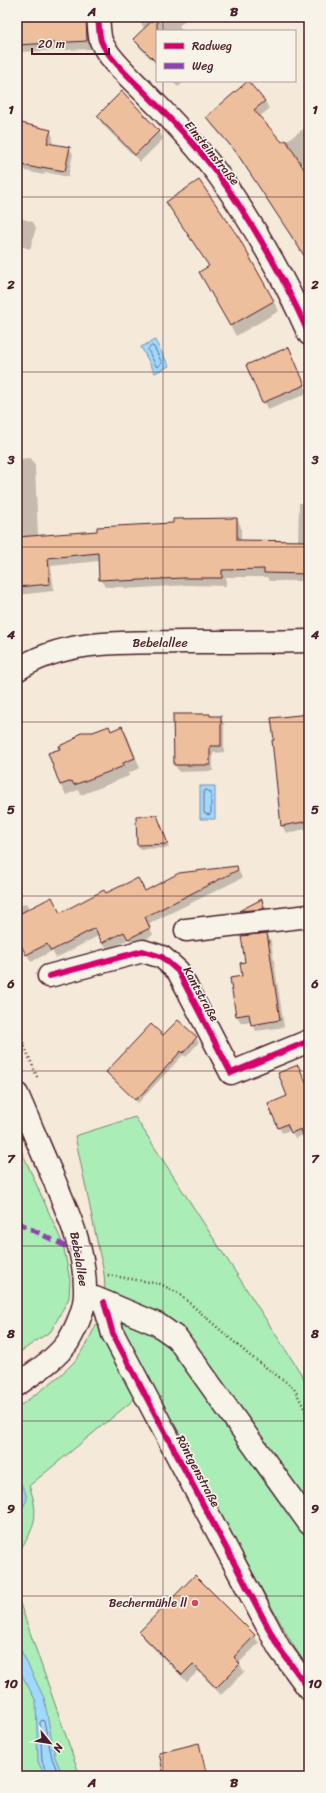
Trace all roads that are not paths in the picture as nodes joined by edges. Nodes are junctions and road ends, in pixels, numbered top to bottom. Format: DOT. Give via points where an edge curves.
graph roads {
  1 [pos="98,17"];
  2 [pos="309,334"];
  3 [pos="309,641"];
  4 [pos="17,670"];
  5 [pos="309,916"];
  6 [pos="186,930"];
  7 [pos="49,976"];
  8 [pos="309,1041"];
  9 [pos="17,1094"];
  10 [pos="95,1298"];
  11 [pos="17,1385"];
  12 [pos="309,1523"];
  13 [pos="309,1689"];
  1 -- 2 [label="street, Einsteinstraße" via="101,41 106,50 184,134 247,217 294,301"];
  3 -- 4 [label="street, Bebelallee" via="91,645 58,651"];
  5 -- 6 [label="street"];
  7 -- 8 [label="street, Kantstraße" via="143,951 162,957 178,971 231,1073"];
  9 -- 10 [label="street, Bebelallee" via="74,1225"];
  10 -- 11 [label="street, Bebelallee" via="68,1342 48,1362"];
  10 -- 12 [label="street" via="157,1324 177,1338"];
  10 -- 13 [label="street, Röntgenstraße" via="279,1648"];
}
